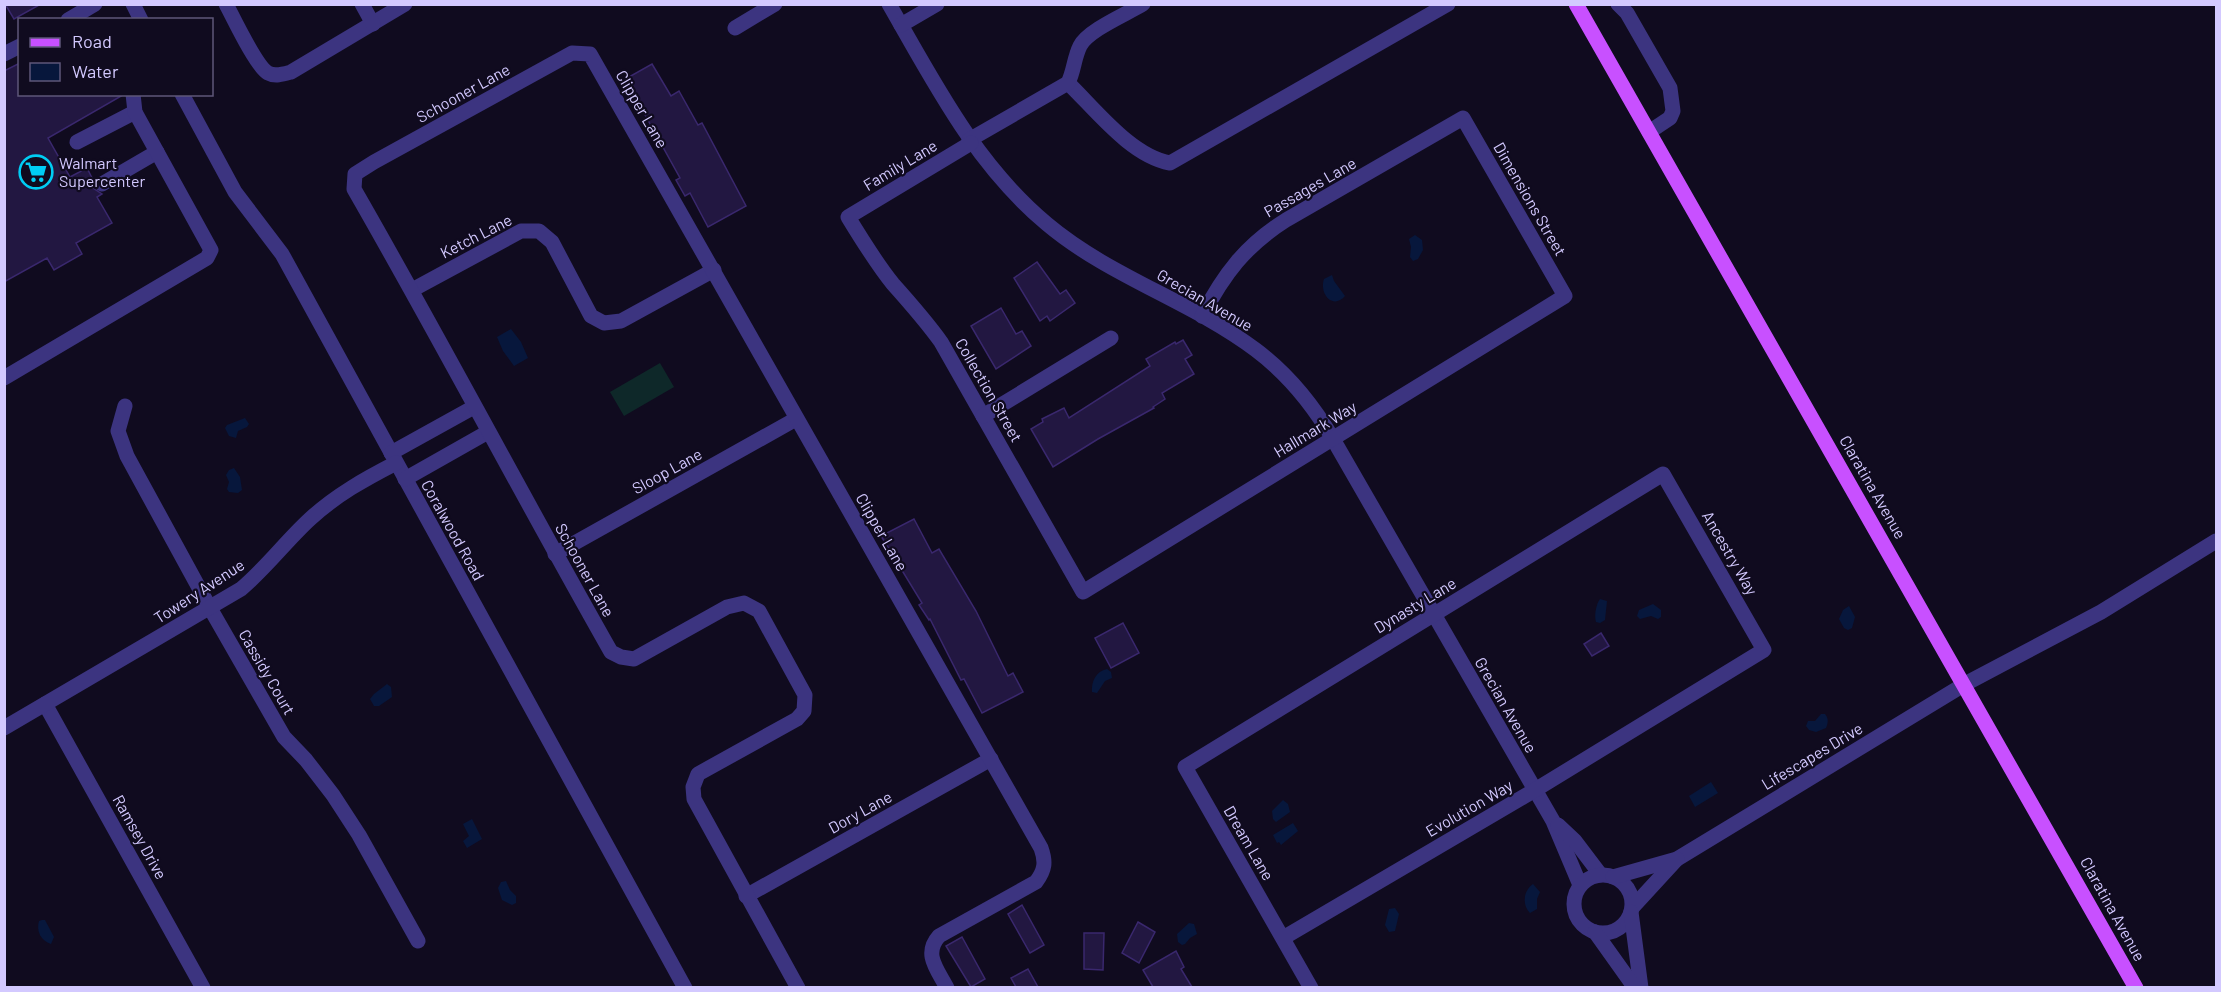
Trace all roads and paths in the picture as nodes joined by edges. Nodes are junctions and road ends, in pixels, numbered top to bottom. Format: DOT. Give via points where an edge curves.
graph roads {
  1 [pos="133,4"];
  2 [pos="226,4"];
  3 [pos="362,4"];
  4 [pos="405,4"];
  5 [pos="775,4"];
  6 [pos="889,4"];
  7 [pos="937,4"];
  8 [pos="1143,4"];
  9 [pos="1448,4"];
  10 [pos="1576,4"];
  11 [pos="1618,4"];
  12 [pos="89,9"];
  13 [pos="72,18"];
  14 [pos="140,18"];
  15 [pos="373,24"];
  16 [pos="901,25"];
  17 [pos="735,28"];
  18 [pos="18,47"];
  19 [pos="4,54"];
  20 [pos="590,54"];
  21 [pos="1068,83"];
  22 [pos="133,96"];
  23 [pos="183,96"];
  24 [pos="135,112"];
  25 [pos="1463,118"];
  26 [pos="1649,132"];
  27 [pos="970,141"];
  28 [pos="77,142"];
  29 [pos="157,152"];
  30 [pos="102,184"];
  31 [pos="848,217"];
  32 [pos="714,270"];
  33 [pos="412,290"];
  34 [pos="1565,297"];
  35 [pos="1202,316"];
  36 [pos="1111,338"];
  37 [pos="4,378"];
  38 [pos="125,406"];
  39 [pos="474,406"];
  40 [pos="983,416"];
  41 [pos="796,419"];
  42 [pos="488,432"];
  43 [pos="1333,439"];
  44 [pos="393,458"];
  45 [pos="1664,474"];
  46 [pos="405,479"];
  47 [pos="2217,541"];
  48 [pos="555,554"];
  49 [pos="1083,592"];
  50 [pos="210,608"];
  51 [pos="1434,615"];
  52 [pos="1764,650"];
  53 [pos="1965,684"];
  54 [pos="45,704"];
  55 [pos="4,728"];
  56 [pos="991,759"];
  57 [pos="1185,767"];
  58 [pos="1535,790"];
  59 [pos="1554,820"];
  60 [pos="1677,859"];
  61 [pos="1607,875"];
  62 [pos="1580,885"];
  63 [pos="746,896"];
  64 [pos="1632,910"];
  65 [pos="1595,932"];
  66 [pos="1282,938"];
  67 [pos="418,941"];
  68 [pos="203,987"];
  69 [pos="685,987"];
  70 [pos="798,987"];
  71 [pos="947,987"];
  72 [pos="1311,987"];
  73 [pos="1635,987"];
  74 [pos="1641,987"];
  75 [pos="2136,987"];
  1 -- 14 [label="street"];
  2 -- 15 [label="street" via="259,64 268,73 279,75 291,72"];
  3 -- 15 [label="street"];
  4 -- 15 [label="street"];
  5 -- 17 [label="street"];
  6 -- 16 [label="street, Grecian Avenue"];
  7 -- 16 [label="street"];
  8 -- 21 [label="street" via="1092,33 1080,46"];
  9 -- 21 [label="street" via="1170,163 1157,161 1131,145"];
  10 -- 26 [label="main road, Claratina Avenue"];
  11 -- 26 [label="street" via="1670,88 1670,118"];
  12 -- 13 [label="street"];
  16 -- 27 [label="street, Grecian Avenue"];
  18 -- 19 [label="street"];
  20 -- 32 [label="street, Clipper Lane"];
  20 -- 33 [label="street, Schooner Lane" via="572,53 355,174 354,189"];
  21 -- 27 [label="street, Family Lane"];
  22 -- 24 [label="street"];
  23 -- 44 [label="street, Coralwood Road" via="235,192 282,254"];
  24 -- 28 [label="street"];
  24 -- 29 [label="street"];
  25 -- 34 [label="street, Dimensions Street"];
  25 -- 35 [label="street, Passages Lane" via="1258,239 1225,276"];
  26 -- 53 [label="main road, Claratina Avenue"];
  27 -- 31 [label="street, Family Lane"];
  27 -- 35 [label="street, Grecian Avenue" via="1019,200 1077,248"];
  29 -- 30 [label="street"];
  29 -- 37 [label="street" via="212,250 207,258"];
  31 -- 40 [label="street, Collection Street" via="892,282 941,342"];
  32 -- 33 [label="street, Ketch Lane" via="621,321 604,323 591,316 552,242 539,231 521,231"];
  32 -- 41 [label="street, Clipper Lane"];
  33 -- 39 [label="street, Schooner Lane"];
  34 -- 43 [label="street, Hallmark Way"];
  35 -- 43 [label="street, Grecian Avenue" via="1231,332 1281,372 1303,395"];
  36 -- 40 [label="street"];
  38 -- 50 [label="street, Cassidy Court" via="118,431 127,456"];
  39 -- 42 [label="street, Schooner Lane"];
  39 -- 44 [label="street, Towery Avenue"];
  40 -- 49 [label="street, Collection Street"];
  41 -- 48 [label="street, Sloop Lane"];
  41 -- 56 [label="street, Clipper Lane"];
  42 -- 46 [label="street"];
  42 -- 48 [label="street, Schooner Lane"];
  43 -- 49 [label="street, Hallmark Way"];
  43 -- 51 [label="street, Grecian Avenue"];
  44 -- 46 [label="street, Coralwood Road"];
  44 -- 50 [label="street, Towery Avenue" via="334,499 265,568"];
  45 -- 51 [label="street, Dynasty Lane"];
  45 -- 52 [label="street, Ancestry Way"];
  46 -- 69 [label="street, Coralwood Road"];
  47 -- 53 [label="street, Lifescapes Drive" via="2101,612"];
  48 -- 63 [label="street, Schooner Lane" via="611,652 621,657 634,659 727,607 744,603 759,611 805,695 804,711 797,719 698,774 693,787 694,799"];
  50 -- 54 [label="street, Towery Avenue"];
  50 -- 67 [label="street, Cassidy Court" via="284,737 333,795 359,835"];
  51 -- 57 [label="street, Dynasty Lane"];
  51 -- 58 [label="street, Grecian Avenue"];
  52 -- 58 [label="street, Evolution Way"];
  53 -- 60 [label="street, Lifescapes Drive"];
  53 -- 75 [label="main road, Claratina Avenue"];
  54 -- 55 [label="street, Towery Avenue"];
  54 -- 68 [label="street, Ramsey Drive"];
  56 -- 63 [label="street, Dory Lane"];
  56 -- 71 [label="street, Clipper Lane" via="1045,860 1036,882 933,943 931,959"];
  57 -- 66 [label="street, Dream Lane"];
  58 -- 59 [label="street, Grecian Avenue"];
  58 -- 66 [label="street, Evolution Way"];
  59 -- 61 [label="street, Grecian Avenue"];
  59 -- 62 [label="street, Grecian Avenue"];
  60 -- 61 [label="street, Lifescapes Drive"];
  60 -- 64 [label="street, Lifescapes Drive"];
  61 -- 62 [label="street" via="1589,878"];
  61 -- 64 [label="street" via="1622,881 1629,890"];
  62 -- 65 [label="street" via="1575,896 1577,918"];
  63 -- 70 [label="street, Schooner Lane"];
  64 -- 65 [label="street" via="1617,929"];
  64 -- 74 [label="street"];
  65 -- 73 [label="street"];
  66 -- 72 [label="street, Dream Lane"];
}
